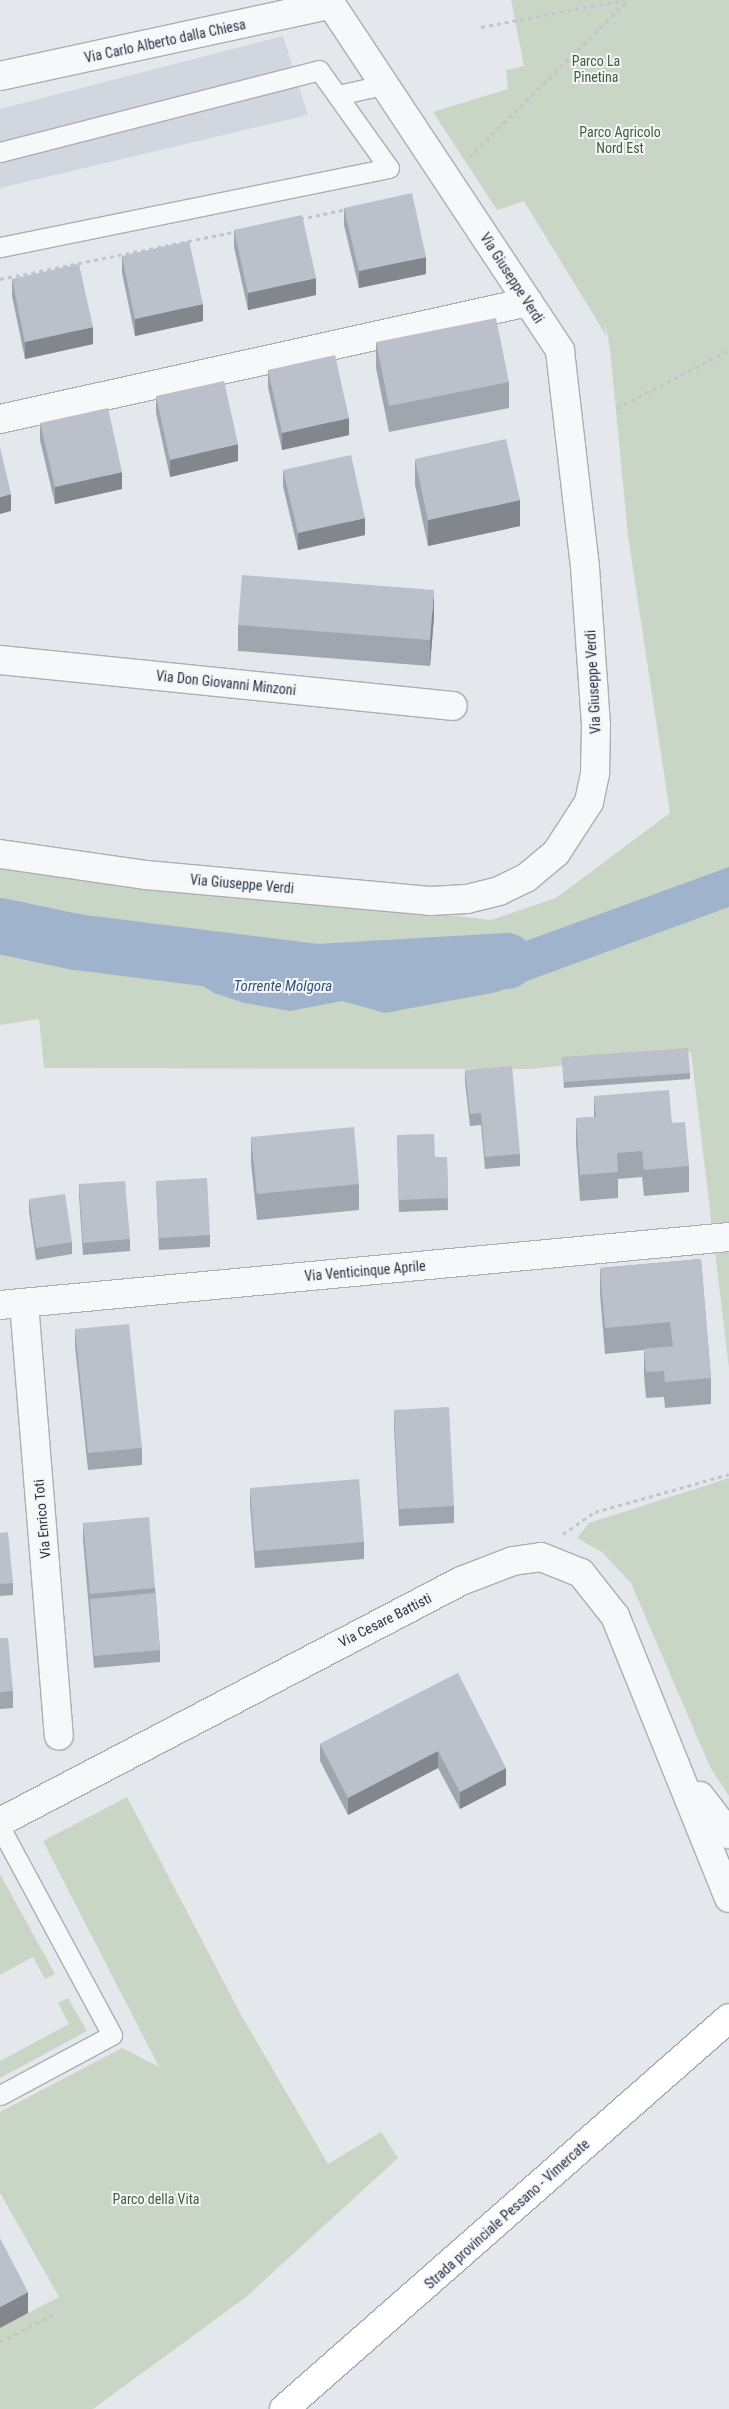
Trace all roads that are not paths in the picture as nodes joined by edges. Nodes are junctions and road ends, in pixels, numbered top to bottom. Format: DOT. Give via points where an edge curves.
graph roads {
  1 [pos="329,2"];
  2 [pos="0,76"];
  3 [pos="383,85"];
  4 [pos="338,95"];
  5 [pos="0,152"];
  6 [pos="0,247"];
  7 [pos="528,302"];
  8 [pos="0,419"];
  9 [pos="0,660"];
  10 [pos="453,706"];
  11 [pos="0,854"];
  12 [pos="729,1237"];
  13 [pos="12,1304"];
  14 [pos="59,1736"];
  15 [pos="680,1769"];
  16 [pos="0,1822"];
  17 [pos="0,1827"];
  18 [pos="729,1834"];
  19 [pos="729,1898"];
  20 [pos="729,2018"];
  21 [pos="0,2095"];
  22 [pos="284,2409"];
  1 -- 2 [label="street, Via Carlo Alberto dalla Chiesa"];
  1 -- 3 [label="street, Via Giuseppe Verdi"];
  3 -- 4 [label="lane"];
  3 -- 7 [label="street, Via Giuseppe Verdi"];
  4 -- 5 [label="lane" via="319,70"];
  4 -- 6 [label="lane" via="389,168"];
  7 -- 8 [label="street"];
  7 -- 11 [label="street, Via Giuseppe Verdi" via="560,350 585,567 596,725 595,773 589,802 556,853 499,891 430,901 146,875"];
  9 -- 10 [label="street, Via Don Giovanni Minzoni"];
  12 -- 13 [label="street, Via Venticinque Aprile"];
  13 -- 14 [label="street, Via Enrico Toti"];
  15 -- 16 [label="street, Via Cesare Battisti" via="608,1604 573,1568 533,1557 461,1581"];
  15 -- 18 [label="street, Via Cesare Battisti"];
  15 -- 19 [label="street, Via Cesare Battisti"];
  17 -- 21 [label="lane" via="112,2035"];
  20 -- 22 [label="street, Strada provinciale Pessano - Vimercate"];
}
